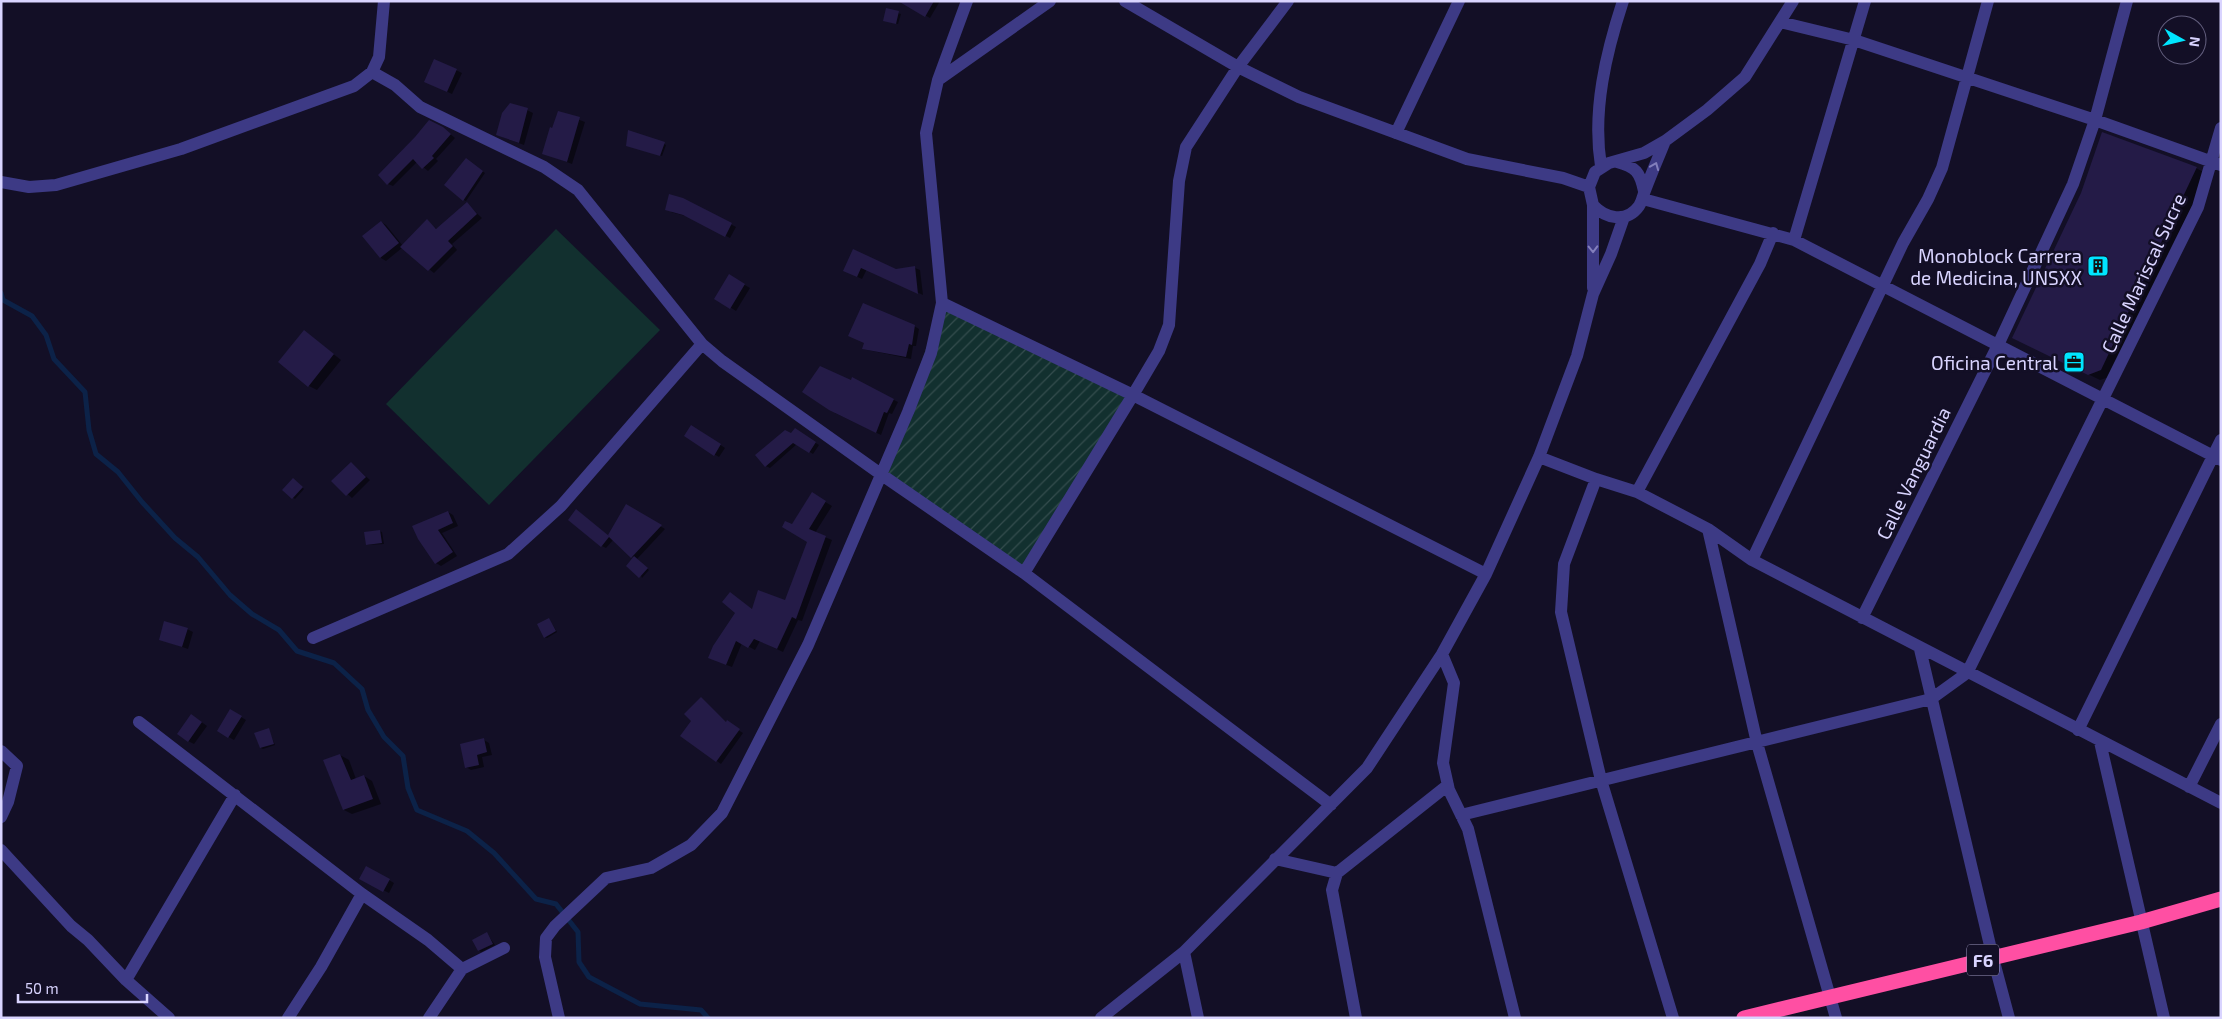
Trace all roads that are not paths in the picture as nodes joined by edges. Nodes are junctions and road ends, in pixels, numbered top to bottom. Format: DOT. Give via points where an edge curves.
graph roads {
  1 [pos="384,1"];
  2 [pos="966,1"];
  3 [pos="1050,1"];
  4 [pos="1125,1"];
  5 [pos="1288,1"];
  6 [pos="1459,1"];
  7 [pos="1623,1"];
  8 [pos="1793,1"];
  9 [pos="1865,1"];
  10 [pos="1988,1"];
  11 [pos="2127,1"];
  12 [pos="1780,22"];
  13 [pos="1854,40"];
  14 [pos="1238,67"];
  15 [pos="372,72"];
  16 [pos="1967,78"];
  17 [pos="938,80"];
  18 [pos="2095,120"];
  19 [pos="2221,128"];
  20 [pos="1396,133"];
  21 [pos="1665,140"];
  22 [pos="1617,162"];
  23 [pos="2216,162"];
  24 [pos="1601,166"];
  25 [pos="1,182"];
  26 [pos="1589,187"];
  27 [pos="1644,195"];
  28 [pos="1593,204"];
  29 [pos="1624,217"];
  30 [pos="1773,233"];
  31 [pos="1794,240"];
  32 [pos="1884,285"];
  33 [pos="1593,294"];
  34 [pos="942,303"];
  35 [pos="702,344"];
  36 [pos="1998,345"];
  37 [pos="1133,395"];
  38 [pos="2104,399"];
  39 [pos="2221,440"];
  40 [pos="1539,457"];
  41 [pos="2217,458"];
  42 [pos="882,476"];
  43 [pos="1596,479"];
  44 [pos="1637,492"];
  45 [pos="1708,529"];
  46 [pos="1752,560"];
  47 [pos="1024,573"];
  48 [pos="1486,574"];
  49 [pos="1862,618"];
  50 [pos="313,638"];
  51 [pos="1920,649"];
  52 [pos="1442,654"];
  53 [pos="1967,673"];
  54 [pos="1931,699"];
  55 [pos="139,722"];
  56 [pos="2221,724"];
  57 [pos="2078,730"];
  58 [pos="2100,742"];
  59 [pos="1758,743"];
  60 [pos="1,751"];
  61 [pos="1601,780"];
  62 [pos="1448,785"];
  63 [pos="2189,787"];
  64 [pos="235,795"];
  65 [pos="2221,803"];
  66 [pos="1331,804"];
  67 [pos="1461,815"];
  68 [pos="1,817"];
  69 [pos="1,850"];
  70 [pos="1275,859"];
  71 [pos="1336,873"];
  72 [pos="362,894"];
  73 [pos="2221,899"];
  74 [pos="2141,922"];
  75 [pos="504,948"];
  76 [pos="1184,952"];
  77 [pos="1993,958"];
  78 [pos="462,969"];
  79 [pos="126,980"];
  80 [pos="1830,997"];
  81 [pos="169,1018"];
  82 [pos="288,1018"];
  83 [pos="429,1018"];
  84 [pos="559,1018"];
  85 [pos="1101,1018"];
  86 [pos="1198,1018"];
  87 [pos="1356,1018"];
  88 [pos="1515,1018"];
  89 [pos="1672,1018"];
  90 [pos="1744,1018"];
  91 [pos="1836,1018"];
  92 [pos="2009,1018"];
  93 [pos="2164,1018"];
  1 -- 15 [label="street" via="379,57"];
  2 -- 17 [label="street"];
  3 -- 17 [label="street"];
  4 -- 14 [label="street"];
  5 -- 14 [label="street"];
  6 -- 20 [label="street"];
  7 -- 24 [label="street" via="1610,40 1598,124"];
  8 -- 12 [label="street"];
  9 -- 13 [label="street"];
  10 -- 16 [label="street"];
  11 -- 18 [label="street, Calle Vanguardia"];
  12 -- 13 [label="street"];
  12 -- 21 [label="street" via="1745,77"];
  13 -- 16 [label="street"];
  13 -- 31 [label="street"];
  14 -- 20 [label="street" via="1299,97"];
  14 -- 37 [label="street" via="1186,147 1179,181 1169,325"];
  15 -- 25 [label="street" via="354,86 181,149 56,186 29,187"];
  15 -- 35 [label="street" via="395,85 420,107 544,167 578,190"];
  16 -- 18 [label="street"];
  16 -- 32 [label="street" via="1942,168"];
  17 -- 34 [label="street" via="926,133"];
  18 -- 23 [label="street"];
  18 -- 36 [label="street, Calle Vanguardia" via="2073,184"];
  19 -- 23 [label="street, Calle Mariscal Sucre"];
  20 -- 26 [label="street" via="1466,159 1563,178"];
  21 -- 22 [label="street" via="1644,153"];
  27 -- 21 [label="street, one-way"];
  22 -- 24 [label="street"];
  22 -- 27 [label="street" via="1631,166 1641,176"];
  23 -- 38 [label="street, Calle Mariscal Sucre" via="2198,207"];
  24 -- 26 [label="street"];
  26 -- 28 [label="street"];
  27 -- 29 [label="street" via="1639,207"];
  27 -- 30 [label="street"];
  28 -- 29 [label="street" via="1612,218"];
  28 -- 33 [label="street, one-way"];
  29 -- 33 [label="street"];
  30 -- 31 [label="street"];
  30 -- 44 [label="street" via="1760,264"];
  31 -- 32 [label="street"];
  32 -- 36 [label="street"];
  32 -- 46 [label="street"];
  33 -- 40 [label="street" via="1577,356"];
  34 -- 37 [label="street"];
  34 -- 42 [label="street" via="931,353"];
  35 -- 42 [label="street"];
  35 -- 50 [label="street" via="560,506 508,554"];
  36 -- 38 [label="street"];
  36 -- 49 [label="street, Calle Vanguardia"];
  37 -- 47 [label="street"];
  37 -- 48 [label="street"];
  38 -- 41 [label="street"];
  38 -- 53 [label="street, Calle Mariscal Sucre"];
  39 -- 41 [label="street"];
  40 -- 43 [label="street"];
  40 -- 48 [label="street"];
  41 -- 57 [label="street"];
  42 -- 47 [label="street"];
  42 -- 84 [label="street" via="808,645 722,813 691,845 651,868 606,878 546,938 545,957"];
  43 -- 44 [label="street"];
  43 -- 61 [label="street" via="1564,564 1561,612"];
  44 -- 45 [label="street"];
  45 -- 46 [label="street"];
  45 -- 59 [label="street"];
  46 -- 49 [label="street"];
  47 -- 66 [label="street"];
  48 -- 52 [label="street"];
  49 -- 51 [label="street"];
  51 -- 53 [label="street"];
  51 -- 54 [label="street"];
  52 -- 62 [label="street" via="1454,683 1443,763"];
  52 -- 66 [label="street" via="1367,768"];
  53 -- 54 [label="street"];
  53 -- 57 [label="street"];
  54 -- 59 [label="street"];
  54 -- 77 [label="street"];
  55 -- 64 [label="street"];
  56 -- 63 [label="street"];
  57 -- 58 [label="street"];
  58 -- 63 [label="street"];
  58 -- 74 [label="street"];
  59 -- 61 [label="street"];
  59 -- 80 [label="street"];
  60 -- 68 [label="street" via="17,766"];
  61 -- 67 [label="street"];
  61 -- 89 [label="street"];
  62 -- 67 [label="street"];
  62 -- 71 [label="street"];
  63 -- 65 [label="street"];
  64 -- 72 [label="street"];
  64 -- 79 [label="street"];
  66 -- 70 [label="street"];
  67 -- 88 [label="street" via="1468,829"];
  69 -- 79 [label="street"];
  70 -- 71 [label="street"];
  70 -- 76 [label="street"];
  71 -- 87 [label="street" via="1332,890"];
  72 -- 78 [label="street" via="428,940"];
  72 -- 82 [label="street"];
  73 -- 74 [label="highway, F6"];
  74 -- 77 [label="highway, F6"];
  74 -- 93 [label="street"];
  75 -- 78 [label="street"];
  76 -- 85 [label="street"];
  76 -- 86 [label="street"];
  77 -- 80 [label="highway, F6"];
  77 -- 92 [label="street"];
  78 -- 83 [label="street"];
  79 -- 81 [label="street"];
  80 -- 90 [label="highway, F6"];
  80 -- 91 [label="street"];
}
